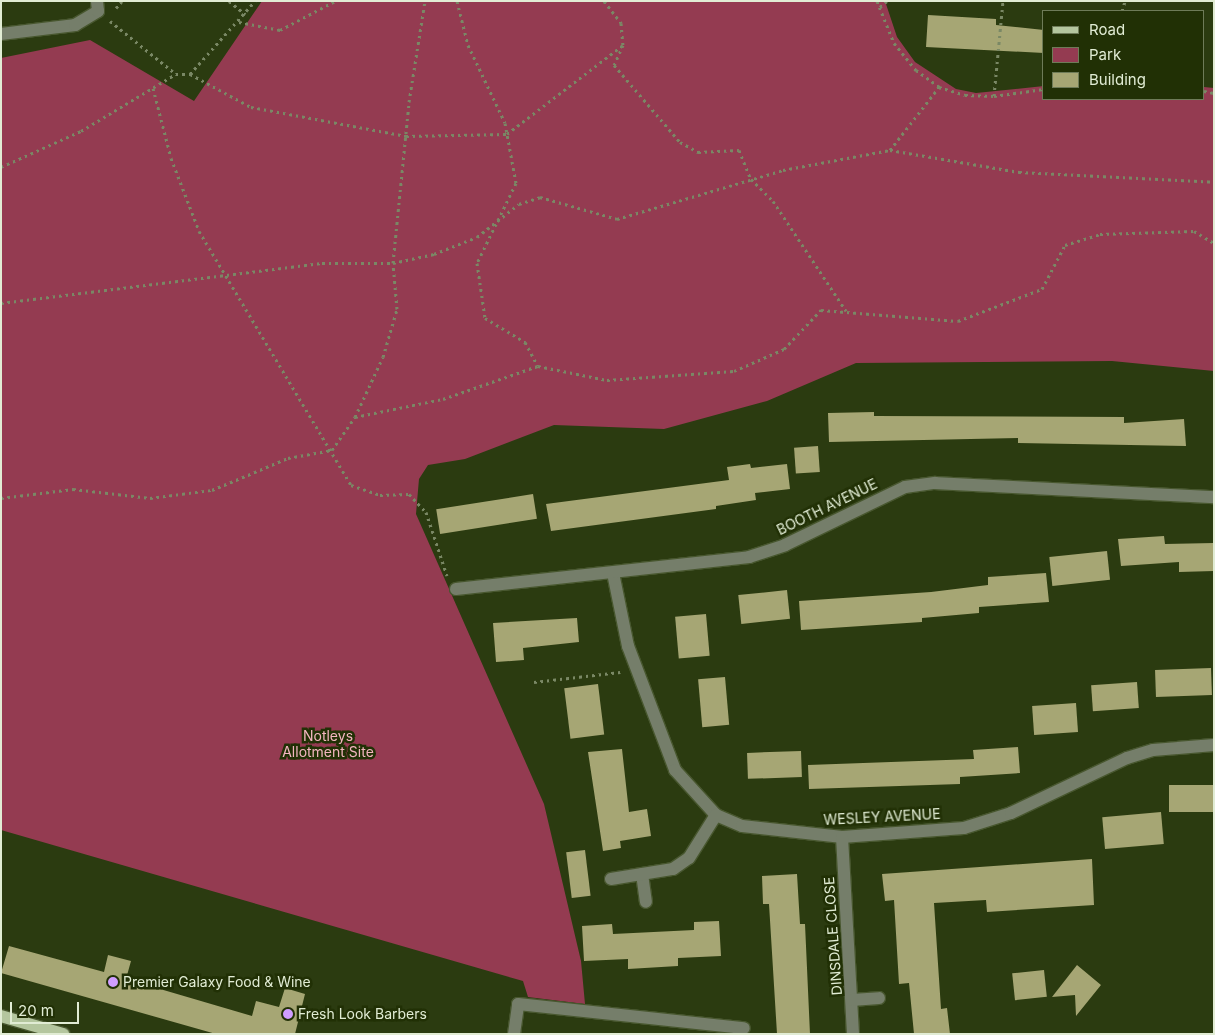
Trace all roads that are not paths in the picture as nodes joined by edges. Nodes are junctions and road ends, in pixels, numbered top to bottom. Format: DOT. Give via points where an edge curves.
graph roads {
  1 [pos="98,6"];
  2 [pos="1,34"];
  3 [pos="1214,497"];
  4 [pos="613,573"];
  5 [pos="456,589"];
  6 [pos="1214,745"];
  7 [pos="716,815"];
  8 [pos="842,837"];
  9 [pos="642,874"];
  10 [pos="611,879"];
  11 [pos="646,902"];
  12 [pos="879,998"];
  13 [pos="852,1000"];
  14 [pos="1,1016"];
  15 [pos="744,1028"];
  16 [pos="63,1034"];
  17 [pos="514,1034"];
  18 [pos="854,1034"];
  1 -- 2 [label="street" via="75,25"];
  3 -- 4 [label="street, BOOTH AVENUE" via="934,483 905,487 785,545 749,557"];
  4 -- 5 [label="street, BOOTH AVENUE"];
  4 -- 7 [label="street, WESLEY AVENUE" via="638,670 675,770"];
  6 -- 8 [label="street, WESLEY AVENUE" via="1153,750 1127,758 1011,814 964,828"];
  7 -- 8 [label="street, WESLEY AVENUE" via="742,826"];
  7 -- 9 [label="street" via="688,858 673,869"];
  8 -- 13 [label="street, DINSDALE CLOSE"];
  9 -- 10 [label="street"];
  9 -- 11 [label="street"];
  12 -- 13 [label="street"];
  13 -- 18 [label="street, DINSDALE CLOSE"];
  14 -- 16 [label="main road"];
  15 -- 17 [label="street" via="518,1004"];
}
